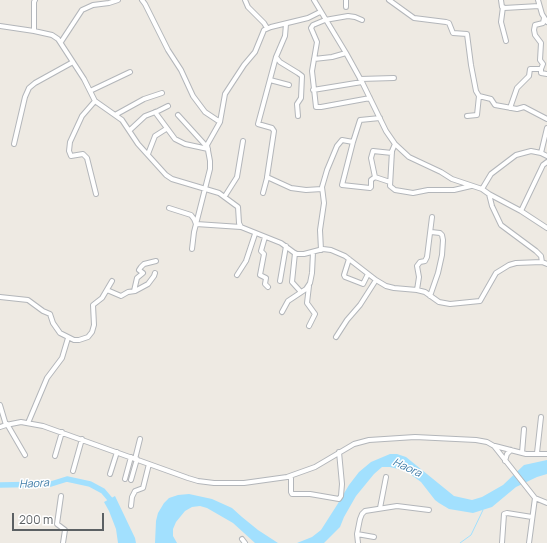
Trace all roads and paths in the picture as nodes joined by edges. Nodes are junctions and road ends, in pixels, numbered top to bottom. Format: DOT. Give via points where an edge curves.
graph roads {
  1 [pos="35,0"];
  2 [pos="118,0"];
  3 [pos="142,0"];
  4 [pos="245,0"];
  5 [pos="316,0"];
  6 [pos="346,0"];
  7 [pos="389,0"];
  8 [pos="501,0"];
  9 [pos="538,0"];
  10 [pos="346,6"];
  11 [pos="539,6"];
  12 [pos="503,7"];
  13 [pos="320,12"];
  14 [pos="325,20"];
  15 [pos="362,20"];
  16 [pos="546,20"];
  17 [pos="286,24"];
  18 [pos="0,26"];
  19 [pos="267,28"];
  20 [pos="34,31"];
  21 [pos="506,41"];
  22 [pos="61,42"];
  23 [pos="346,53"];
  24 [pos="276,57"];
  25 [pos="314,59"];
  26 [pos="72,62"];
  27 [pos="541,69"];
  28 [pos="130,72"];
  29 [pos="547,74"];
  30 [pos="394,78"];
  31 [pos="270,80"];
  32 [pos="361,81"];
  33 [pos="289,85"];
  34 [pos="313,90"];
  35 [pos="90,91"];
  36 [pos="162,93"];
  37 [pos="478,96"];
  38 [pos="370,98"];
  39 [pos="96,101"];
  40 [pos="168,106"];
  41 [pos="510,108"];
  42 [pos="155,112"];
  43 [pos="115,114"];
  44 [pos="178,115"];
  45 [pos="298,116"];
  46 [pos="467,116"];
  47 [pos="380,118"];
  48 [pos="547,119"];
  49 [pos="220,122"];
  50 [pos="547,128"];
  51 [pos="166,129"];
  52 [pos="130,130"];
  53 [pos="243,141"];
  54 [pos="353,142"];
  55 [pos="14,144"];
  56 [pos="395,144"];
  57 [pos="207,148"];
  58 [pos="392,153"];
  59 [pos="541,153"];
  60 [pos="148,154"];
  61 [pos="547,156"];
  62 [pos="547,162"];
  63 [pos="375,177"];
  64 [pos="267,178"];
  65 [pos="390,182"];
  66 [pos="472,186"];
  67 [pos="206,188"];
  68 [pos="322,189"];
  69 [pos="482,189"];
  70 [pos="263,193"];
  71 [pos="96,194"];
  72 [pos="488,194"];
  73 [pos="225,196"];
  74 [pos="169,208"];
  75 [pos="521,212"];
  76 [pos="432,217"];
  77 [pos="196,224"];
  78 [pos="241,227"];
  79 [pos="547,228"];
  80 [pos="431,232"];
  81 [pos="255,234"];
  82 [pos="265,237"];
  83 [pos="286,246"];
  84 [pos="192,250"];
  85 [pos="321,250"];
  86 [pos="313,252"];
  87 [pos="295,253"];
  88 [pos="349,259"];
  89 [pos="156,261"];
  90 [pos="542,262"];
  91 [pos="547,264"];
  92 [pos="155,274"];
  93 [pos="368,274"];
  94 [pos="237,275"];
  95 [pos="376,280"];
  96 [pos="112,281"];
  97 [pos="280,281"];
  98 [pos="309,286"];
  99 [pos="268,287"];
  100 [pos="106,290"];
  101 [pos="417,290"];
  102 [pos="134,291"];
  103 [pos="301,292"];
  104 [pos="430,296"];
  105 [pos="0,297"];
  106 [pos="282,312"];
  107 [pos="309,326"];
  108 [pos="336,337"];
  109 [pos="68,338"];
  110 [pos="0,405"];
  111 [pos="541,417"];
  112 [pos="28,423"];
  113 [pos="7,424"];
  114 [pos="0,427"];
  115 [pos="524,429"];
  116 [pos="62,432"];
  117 [pos="82,439"];
  118 [pos="140,439"];
  119 [pos="494,446"];
  120 [pos="511,450"];
  121 [pos="117,452"];
  122 [pos="339,452"];
  123 [pos="522,453"];
  124 [pos="537,453"];
  125 [pos="547,454"];
  126 [pos="25,455"];
  127 [pos="55,456"];
  128 [pos="134,458"];
  129 [pos="506,462"];
  130 [pos="149,464"];
  131 [pos="73,471"];
  132 [pos="110,474"];
  133 [pos="291,476"];
  134 [pos="386,477"];
  135 [pos="125,479"];
  136 [pos="131,480"];
  137 [pos="61,496"];
  138 [pos="534,498"];
  139 [pos="547,503"];
  140 [pos="131,506"];
  141 [pos="380,508"];
  142 [pos="429,510"];
  143 [pos="532,517"];
  144 [pos="357,534"];
  145 [pos="374,537"];
  146 [pos="242,539"];
  147 [pos="63,543"];
  148 [pos="245,543"];
  149 [pos="358,543"];
  150 [pos="502,543"];
  151 [pos="529,543"];
  1 -- 20 [label="street"];
  2 -- 22 [label="street" via="82,10"];
  3 -- 49 [label="street" via="193,96 205,112"];
  4 -- 19 [label="street"];
  5 -- 13 [label="street"];
  6 -- 10 [label="street"];
  7 -- 37 [label="street" via="414,18 446,22 449,23 452,32 467,34"];
  8 -- 12 [label="street"];
  9 -- 11 [label="street"];
  11 -- 12 [label="street"];
  11 -- 16 [label="street"];
  12 -- 21 [label="street" via="501,22"];
  13 -- 14 [label="street"];
  13 -- 17 [label="street"];
  14 -- 15 [label="street" via="348,16"];
  14 -- 23 [label="street"];
  14 -- 25 [label="street" via="311,28 317,42"];
  16 -- 27 [label="street" via="534,25 534,34 541,43"];
  17 -- 19 [label="street"];
  17 -- 24 [label="street" via="285,36"];
  18 -- 20 [label="street"];
  19 -- 49 [label="street" via="255,52 225,94"];
  20 -- 22 [label="street" via="52,35"];
  22 -- 26 [label="street"];
  23 -- 25 [label="street" via="332,58"];
  23 -- 32 [label="street"];
  24 -- 31 [label="street"];
  24 -- 45 [label="street" via="302,76 301,100 297,104"];
  25 -- 34 [label="street"];
  26 -- 35 [label="street"];
  26 -- 55 [label="street" via="28,88"];
  27 -- 29 [label="street" via="541,73"];
  27 -- 41 [label="street" via="530,69 529,76 517,88"];
  28 -- 35 [label="street"];
  30 -- 32 [label="street"];
  31 -- 33 [label="street"];
  31 -- 64 [label="street" via="258,124 274,131"];
  32 -- 34 [label="street"];
  32 -- 38 [label="street"];
  34 -- 38 [label="street" via="317,108"];
  35 -- 39 [label="street"];
  36 -- 43 [label="street" via="144,98"];
  37 -- 41 [label="street" via="491,99 495,105"];
  37 -- 46 [label="street" via="477,115"];
  38 -- 47 [label="street"];
  39 -- 43 [label="street"];
  39 -- 71 [label="street" via="82,116 70,142 69,151 71,156 83,154 87,158"];
  40 -- 42 [label="street"];
  41 -- 48 [label="street" via="524,107"];
  42 -- 51 [label="street"];
  42 -- 52 [label="street" via="145,116"];
  43 -- 52 [label="street"];
  44 -- 57 [label="street"];
  47 -- 54 [label="street" via="360,120"];
  47 -- 56 [label="street"];
  49 -- 57 [label="street"];
  50 -- 59 [label="street"];
  51 -- 57 [label="street" via="175,139 185,144"];
  51 -- 60 [label="street" via="156,136"];
  52 -- 60 [label="street"];
  53 -- 73 [label="street" via="237,177"];
  54 -- 63 [label="street" via="342,185 370,188 371,180"];
  54 -- 68 [label="street" via="342,140 338,143"];
  56 -- 58 [label="street"];
  56 -- 66 [label="street" via="413,159"];
  57 -- 67 [label="street" via="210,165"];
  58 -- 63 [label="street" via="372,152 371,162"];
  58 -- 65 [label="street"];
  59 -- 61 [label="street"];
  59 -- 69 [label="street" via="531,151 516,154 491,174"];
  60 -- 67 [label="street" via="169,177"];
  62 -- 75 [label="street" via="543,165"];
  63 -- 65 [label="street"];
  64 -- 68 [label="street" via="291,188"];
  64 -- 70 [label="street"];
  65 -- 66 [label="street" via="392,188 409,193"];
  66 -- 69 [label="street"];
  67 -- 73 [label="street"];
  67 -- 77 [label="street"];
  68 -- 85 [label="street" via="324,203 320,230"];
  69 -- 72 [label="street"];
  72 -- 75 [label="street"];
  72 -- 90 [label="street" via="501,225 536,251"];
  73 -- 78 [label="street" via="238,207"];
  74 -- 77 [label="street" via="191,215"];
  75 -- 79 [label="street"];
  76 -- 80 [label="street"];
  77 -- 78 [label="street"];
  77 -- 84 [label="street"];
  78 -- 81 [label="street"];
  80 -- 101 [label="street" via="427,257 417,266"];
  80 -- 104 [label="street" via="440,233 443,240 440,263"];
  81 -- 82 [label="street"];
  81 -- 94 [label="street" via="246,260"];
  82 -- 83 [label="street"];
  82 -- 99 [label="street" via="261,251 264,254 260,275 266,278 265,284"];
  83 -- 87 [label="street"];
  83 -- 97 [label="street"];
  85 -- 86 [label="street"];
  85 -- 88 [label="street" via="330,250"];
  86 -- 87 [label="street"];
  86 -- 98 [label="street"];
  87 -- 103 [label="street" via="292,282"];
  88 -- 93 [label="street"];
  88 -- 93 [label="street" via="345,277 363,284"];
  89 -- 102 [label="street" via="144,264 140,268 143,273 137,278"];
  90 -- 91 [label="street"];
  90 -- 104 [label="street" via="516,263 499,271 492,277 480,301 450,304"];
  92 -- 102 [label="street" via="148,284"];
  93 -- 95 [label="street"];
  95 -- 101 [label="street" via="394,288"];
  95 -- 108 [label="street"];
  96 -- 100 [label="street"];
  98 -- 103 [label="street"];
  98 -- 107 [label="street" via="307,303 315,314"];
  100 -- 102 [label="street" via="121,296"];
  100 -- 109 [label="street" via="102,298 92,305 92,332 88,337 79,340"];
  101 -- 104 [label="street"];
  103 -- 106 [label="street" via="287,302"];
  105 -- 109 [label="street" via="28,300 50,314 60,333"];
  109 -- 112 [label="street" via="62,358 47,378"];
  110 -- 113 [label="street"];
  111 -- 124 [label="street"];
  112 -- 113 [label="street"];
  112 -- 116 [label="street"];
  113 -- 114 [label="street"];
  113 -- 126 [label="street"];
  115 -- 123 [label="street"];
  116 -- 117 [label="street"];
  116 -- 127 [label="street"];
  117 -- 121 [label="street"];
  117 -- 131 [label="street"];
  118 -- 128 [label="street"];
  119 -- 120 [label="street"];
  119 -- 122 [label="street" via="487,442 465,439 382,438 362,442"];
  119 -- 129 [label="street"];
  120 -- 123 [label="street"];
  120 -- 129 [label="street" via="507,454"];
  121 -- 128 [label="street"];
  121 -- 132 [label="street"];
  122 -- 133 [label="street" via="315,467"];
  122 -- 133 [label="street" via="342,484 339,499 292,494"];
  123 -- 124 [label="street"];
  124 -- 125 [label="street"];
  128 -- 130 [label="street"];
  128 -- 135 [label="street"];
  128 -- 136 [label="street"];
  129 -- 138 [label="street"];
  130 -- 133 [label="street" via="193,480 214,483 257,482"];
  130 -- 140 [label="street" via="144,486 135,491"];
  134 -- 141 [label="street"];
  137 -- 147 [label="street" via="57,524 65,530"];
  138 -- 139 [label="street"];
  138 -- 143 [label="street"];
  141 -- 142 [label="street" via="404,506"];
  141 -- 144 [label="street" via="363,512"];
  143 -- 150 [label="street" via="504,514"];
  143 -- 151 [label="street"];
  144 -- 145 [label="street"];
  144 -- 149 [label="street"];
  146 -- 148 [label="street"];
}
